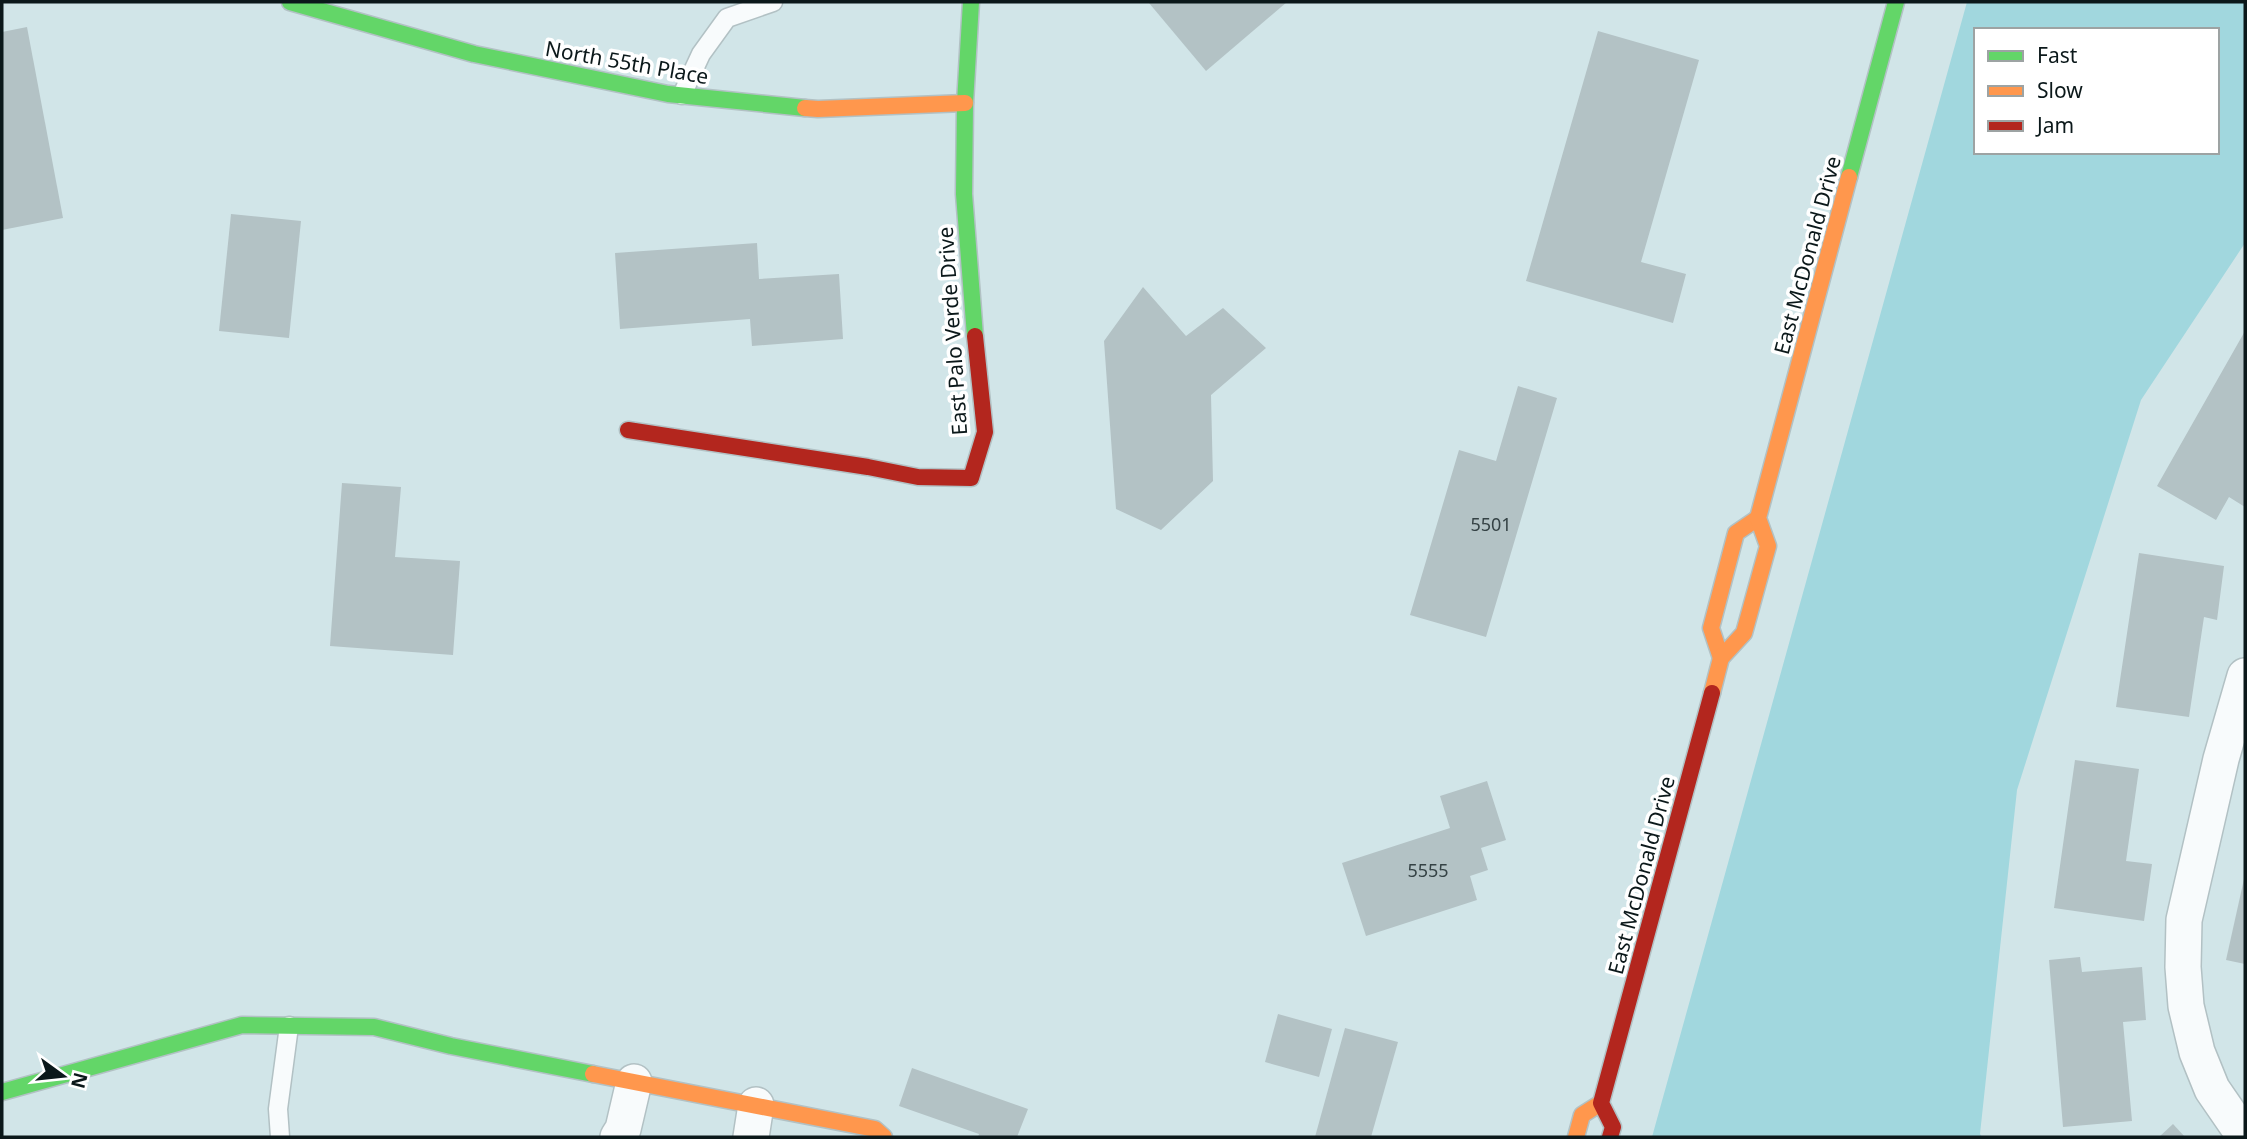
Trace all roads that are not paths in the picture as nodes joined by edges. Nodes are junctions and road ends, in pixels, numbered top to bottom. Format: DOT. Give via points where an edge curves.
graph roads {
  1 [pos="290,2"];
  2 [pos="773,2"];
  3 [pos="968,2"];
  4 [pos="1896,2"];
  5 [pos="681,95"];
  6 [pos="964,103"];
  7 [pos="628,430"];
  8 [pos="1758,518"];
  9 [pos="1721,658"];
  10 [pos="2245,676"];
  11 [pos="289,1026"];
  12 [pos="634,1082"];
  13 [pos="2,1092"];
  14 [pos="1601,1102"];
  15 [pos="754,1121"];
  16 [pos="280,1137"];
  17 [pos="618,1137"];
  18 [pos="884,1137"];
  19 [pos="1576,1137"];
  20 [pos="1610,1137"];
  21 [pos="2245,1137"];
  1 -- 5 [label="street, North 55th Place" via="474,54"];
  2 -- 5 [label="lane" via="727,18 701,54"];
  3 -- 6 [label="street, East Palo Verde Drive"];
  4 -- 8 [label="street, East McDonald Drive"];
  5 -- 6 [label="street, North 55th Place" via="818,109"];
  6 -- 7 [label="street, East Palo Verde Drive" via="964,194 985,432 971,478 918,477"];
  8 -- 9 [label="street, East McDonald Drive" via="1768,546 1744,633"];
  8 -- 9 [label="street" via="1736,533 1711,628"];
  9 -- 14 [label="street, East McDonald Drive"];
  10 -- 21 [label="street" via="2184,920 2183,967 2197,1052 2212,1088"];
  11 -- 12 [label="street" via="374,1027"];
  11 -- 13 [label="street" via="242,1025"];
  11 -- 16 [label="lane" via="278,1109"];
  12 -- 15 [label="street"];
  12 -- 17 [label="street"];
  14 -- 19 [label="street, East McDonald Drive" via="1582,1115"];
  14 -- 20 [label="street" via="1613,1127"];
  15 -- 18 [label="street" via="876,1129"];
}
